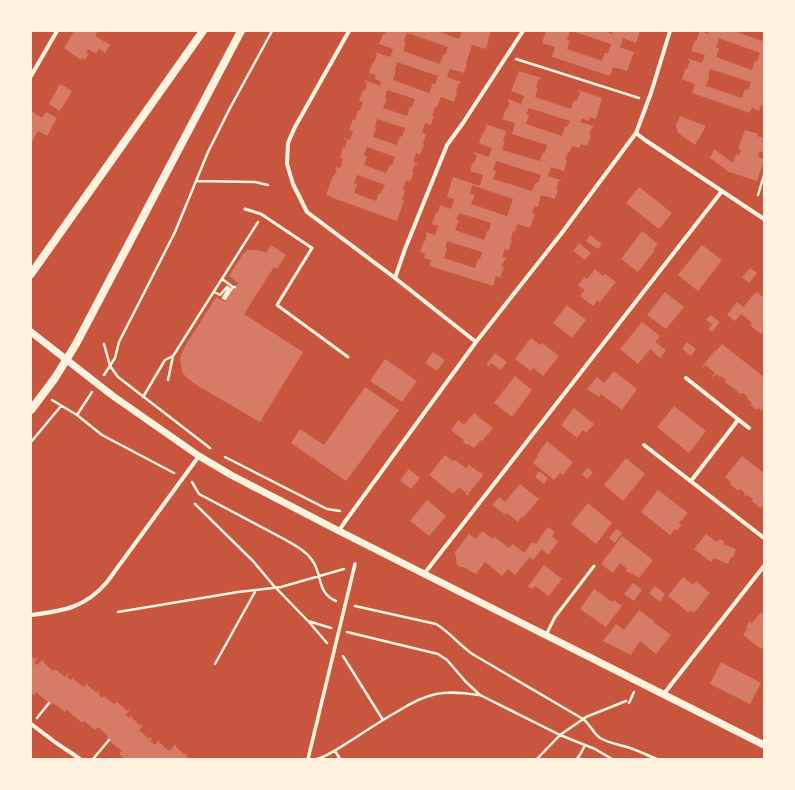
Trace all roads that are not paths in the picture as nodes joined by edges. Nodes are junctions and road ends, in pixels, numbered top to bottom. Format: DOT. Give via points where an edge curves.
graph roads {
  1 [pos="57,31"];
  2 [pos="203,31"];
  3 [pos="241,31"];
  4 [pos="349,31"];
  5 [pos="523,31"];
  6 [pos="670,31"];
  7 [pos="31,76"];
  8 [pos="636,133"];
  9 [pos="722,191"];
  10 [pos="245,209"];
  11 [pos="764,219"];
  12 [pos="31,274"];
  13 [pos="396,278"];
  14 [pos="31,332"];
  15 [pos="476,342"];
  16 [pos="348,356"];
  17 [pos="66,360"];
  18 [pos="686,378"];
  19 [pos="31,410"];
  20 [pos="738,420"];
  21 [pos="749,428"];
  22 [pos="644,445"];
  23 [pos="199,456"];
  24 [pos="691,481"];
  25 [pos="339,531"];
  26 [pos="764,538"];
  27 [pos="355,564"];
  28 [pos="594,566"];
  29 [pos="764,566"];
  30 [pos="424,574"];
  31 [pos="31,615"];
  32 [pos="546,635"];
  33 [pos="664,694"];
  34 [pos="31,724"];
  35 [pos="764,746"];
  36 [pos="80,759"];
  37 [pos="308,759"];
  1 -- 7 [label="street"];
  2 -- 12 [label="main road"];
  3 -- 17 [label="main road"];
  4 -- 13 [label="street" via="295,127 288,143 287,164 293,184 307,212"];
  5 -- 13 [label="street" via="447,145"];
  6 -- 8 [label="street"];
  8 -- 9 [label="street"];
  8 -- 15 [label="street"];
  9 -- 11 [label="street"];
  9 -- 30 [label="street"];
  10 -- 16 [label="lane" via="261,214 312,248 277,305"];
  13 -- 15 [label="street"];
  14 -- 17 [label="street"];
  15 -- 25 [label="street"];
  17 -- 19 [label="main road"];
  17 -- 23 [label="street"];
  18 -- 20 [label="street"];
  20 -- 21 [label="street"];
  20 -- 24 [label="street"];
  22 -- 24 [label="street"];
  23 -- 25 [label="street"];
  23 -- 31 [label="street" via="102,589 76,606 57,612"];
  24 -- 26 [label="street"];
  25 -- 30 [label="street"];
  27 -- 37 [label="street"];
  28 -- 32 [label="lane" via="555,617"];
  29 -- 33 [label="street"];
  30 -- 32 [label="street"];
  32 -- 33 [label="street"];
  33 -- 35 [label="street"];
  34 -- 36 [label="street"];
}
